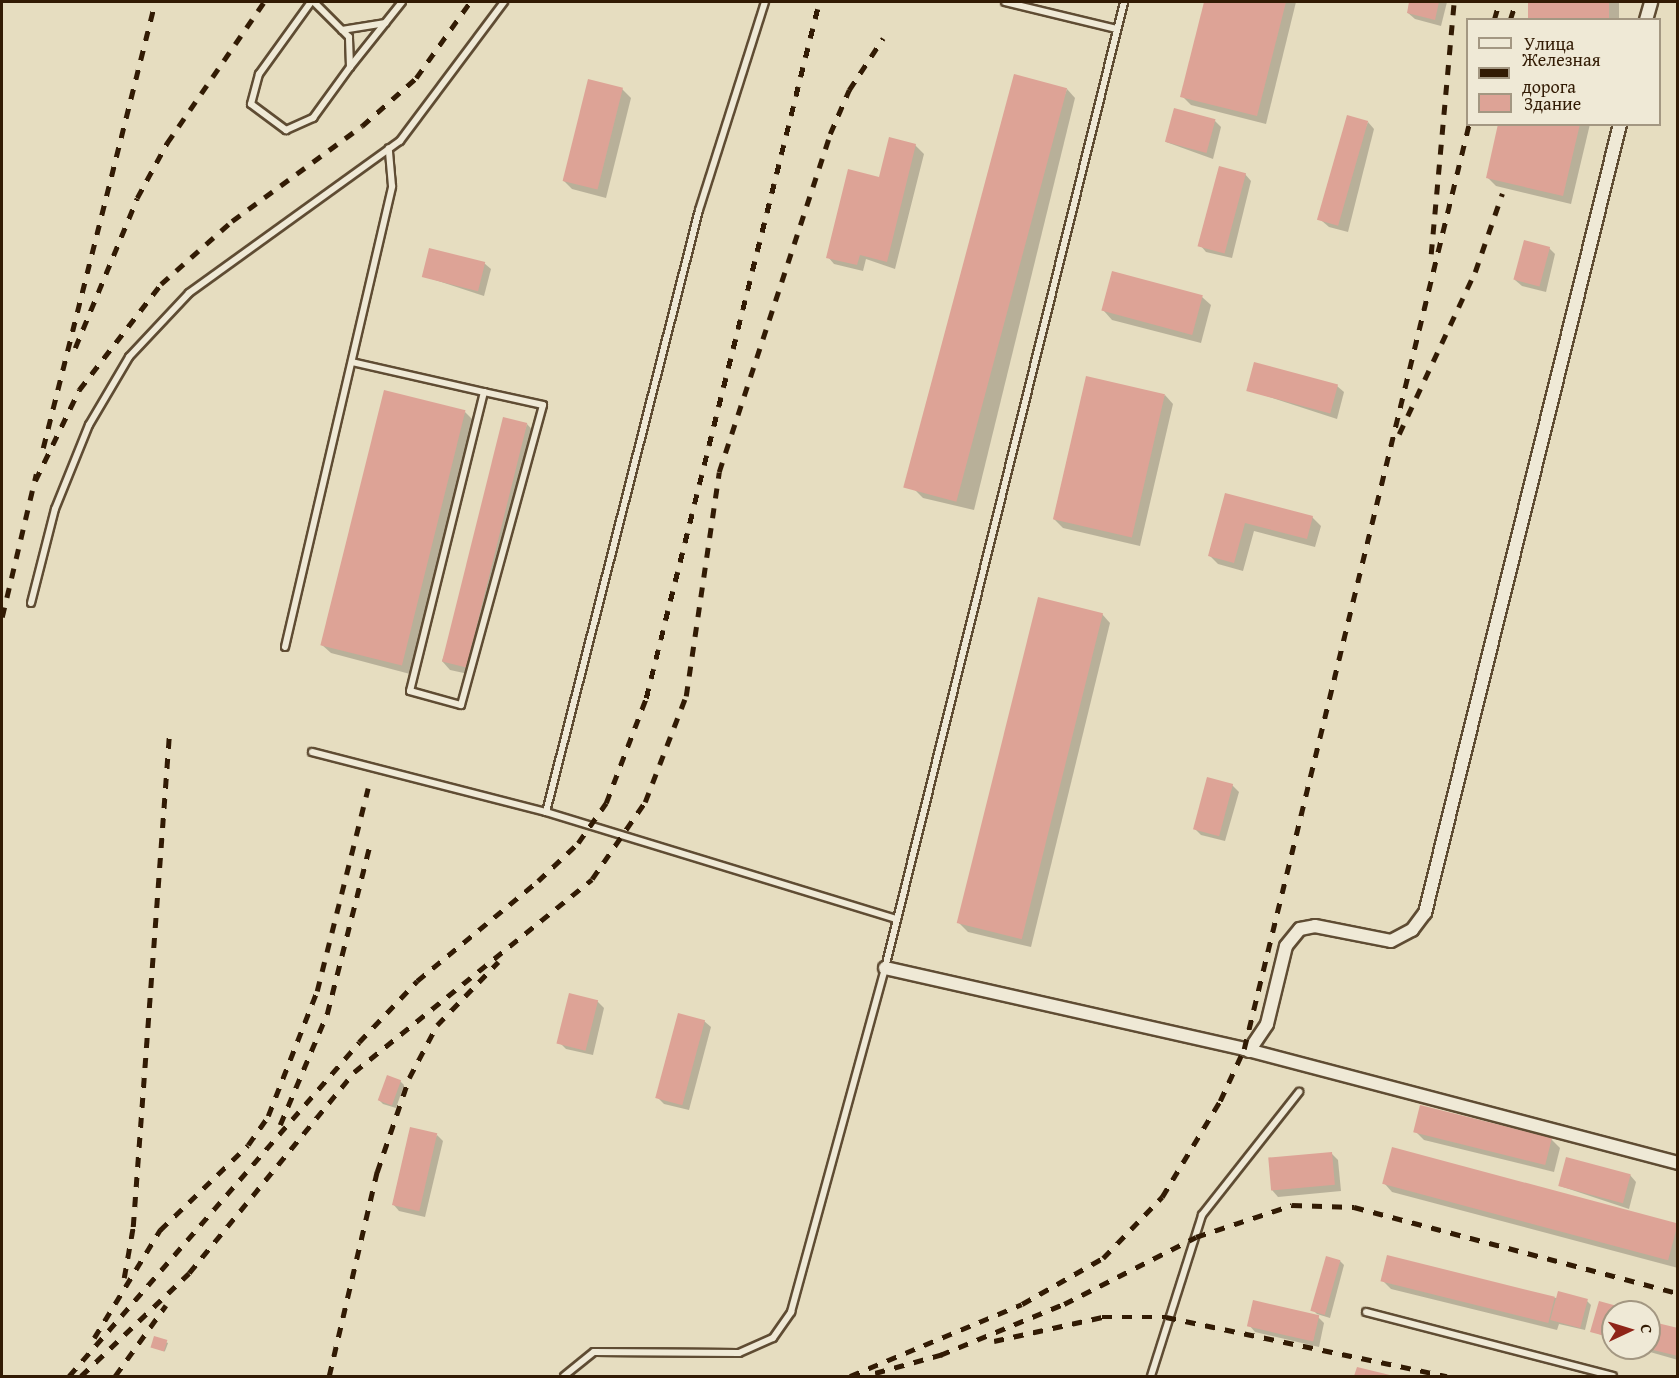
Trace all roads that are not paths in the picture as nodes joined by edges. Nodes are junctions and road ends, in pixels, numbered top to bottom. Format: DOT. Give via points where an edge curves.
graph roads {
  1 [pos="313,2"];
  2 [pos="402,2"];
  3 [pos="504,2"];
  4 [pos="765,2"];
  5 [pos="1005,2"];
  6 [pos="1124,2"];
  7 [pos="1651,2"];
  8 [pos="1647,18"];
  9 [pos="385,23"];
  10 [pos="1117,28"];
  11 [pos="342,30"];
  12 [pos="350,67"];
  13 [pos="1620,126"];
  14 [pos="389,148"];
  15 [pos="352,362"];
  16 [pos="484,392"];
  17 [pos="31,603"];
  18 [pos="285,647"];
  19 [pos="312,752"];
  20 [pos="546,812"];
  21 [pos="897,919"];
  22 [pos="885,968"];
  23 [pos="1249,1051"];
  24 [pos="1299,1092"];
  25 [pos="1677,1163"];
  26 [pos="1366,1312"];
  27 [pos="564,1377"];
  28 [pos="1151,1377"];
  29 [pos="1613,1377"];
  1 -- 11 [label="lane"];
  1 -- 12 [label="lane" via="260,74 251,104 286,130 314,118"];
  2 -- 9 [label="lane"];
  3 -- 14 [label="lane" via="455,72"];
  4 -- 20 [label="lane" via="699,210"];
  5 -- 10 [label="lane"];
  6 -- 10 [label="lane"];
  7 -- 8 [label="street"];
  9 -- 11 [label="lane"];
  9 -- 12 [label="lane"];
  10 -- 21 [label="lane"];
  11 -- 12 [label="lane" via="349,37"];
  13 -- 23 [label="street" via="1425,913 1412,930 1391,941 1315,926 1300,929 1286,946 1267,1024"];
  14 -- 15 [label="lane" via="392,186"];
  14 -- 17 [label="lane" via="189,293 129,357 89,425 55,509"];
  15 -- 16 [label="lane"];
  15 -- 18 [label="lane"];
  16 -- 16 [label="lane" via="410,691 461,705 543,405"];
  19 -- 20 [label="lane"];
  20 -- 21 [label="lane"];
  21 -- 22 [label="lane"];
  22 -- 23 [label="street"];
  22 -- 27 [label="lane" via="791,1312 773,1338 728,1354 594,1352"];
  23 -- 25 [label="street"];
  24 -- 28 [label="lane" via="1202,1215"];
  26 -- 29 [label="lane"];
}
